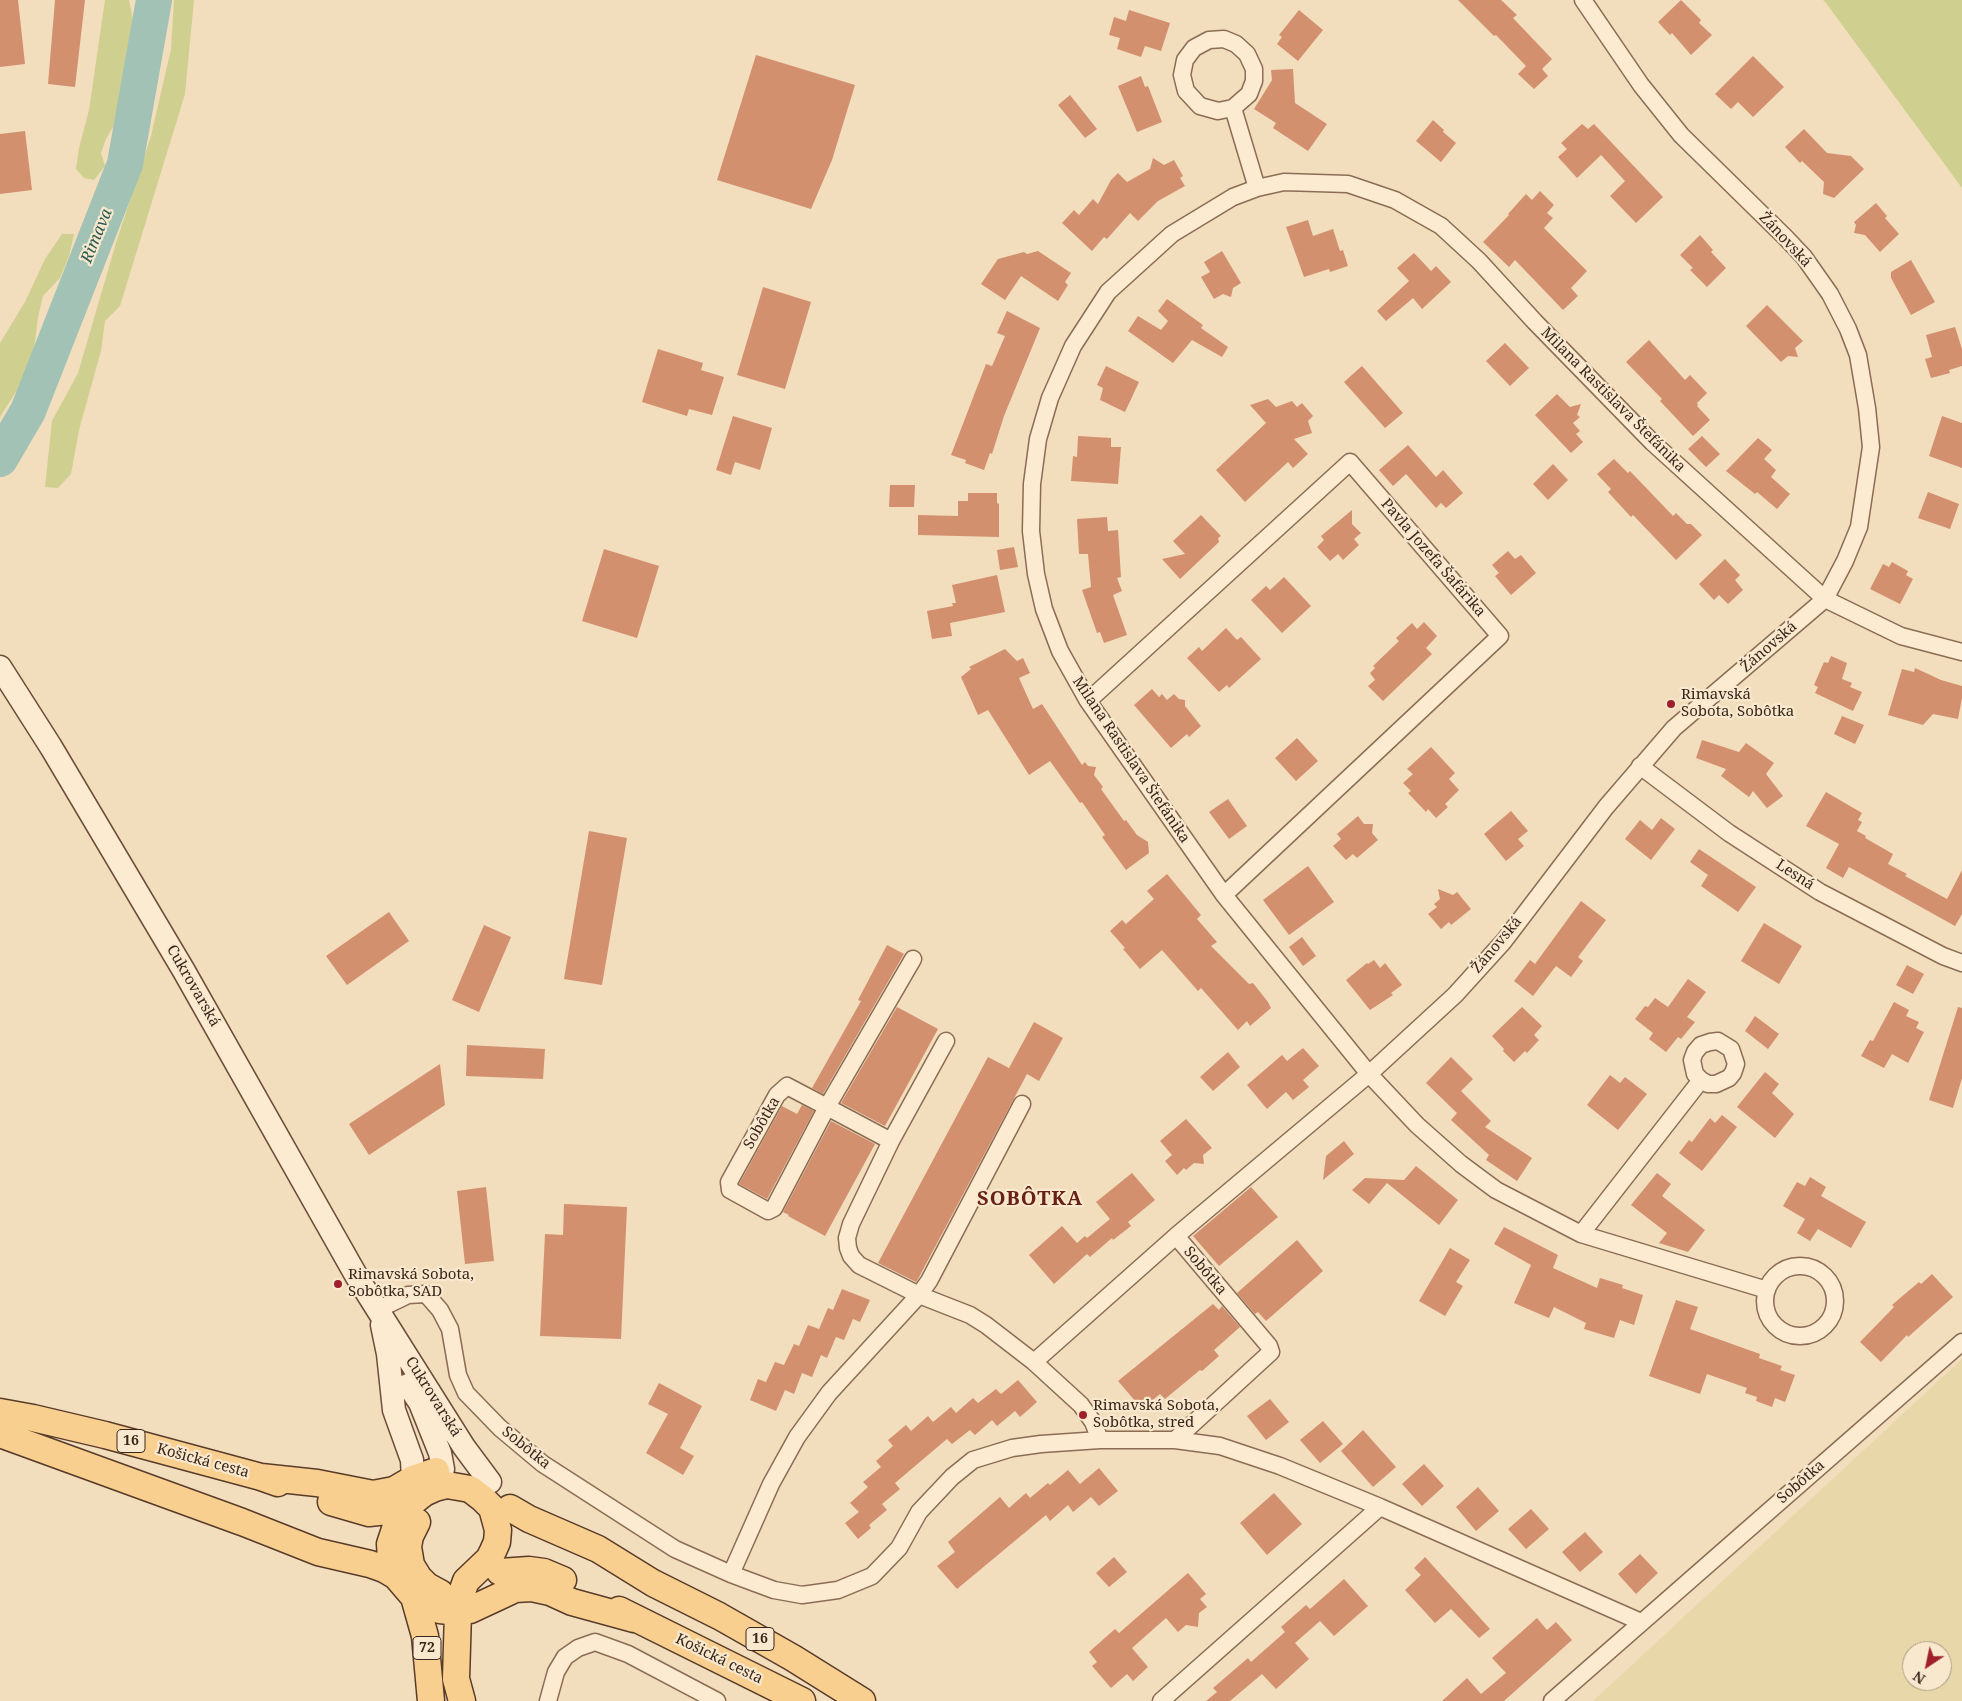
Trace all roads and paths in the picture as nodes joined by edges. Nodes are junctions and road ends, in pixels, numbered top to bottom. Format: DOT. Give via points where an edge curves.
graph roads {
  1 [pos="1583,0"];
  2 [pos="1233,108"];
  3 [pos="1257,188"];
  4 [pos="1825,599"];
  5 [pos="1962,652"];
  6 [pos="0,667"];
  7 [pos="1088,701"];
  8 [pos="1640,766"];
  9 [pos="1224,896"];
  10 [pos="913,959"];
  11 [pos="1962,963"];
  12 [pos="946,1041"];
  13 [pos="1369,1074"];
  14 [pos="1701,1080"];
  15 [pos="1022,1104"];
  16 [pos="827,1108"];
  17 [pos="891,1141"];
  18 [pos="1581,1234"];
  19 [pos="1176,1236"];
  20 [pos="1767,1290"];
  21 [pos="919,1295"];
  22 [pos="379,1309"];
  23 [pos="1962,1342"];
  24 [pos="1034,1362"];
  25 [pos="0,1412"];
  26 [pos="0,1434"];
  27 [pos="1100,1440"];
  28 [pos="1175,1440"];
  29 [pos="490,1482"];
  30 [pos="427,1484"];
  31 [pos="1380,1507"];
  32 [pos="507,1519"];
  33 [pos="399,1565"];
  34 [pos="731,1574"];
  35 [pos="476,1595"];
  36 [pos="414,1597"];
  37 [pos="634,1619"];
  38 [pos="1641,1622"];
  39 [pos="431,1701"];
  40 [pos="464,1701"];
  41 [pos="548,1701"];
  42 [pos="717,1701"];
  43 [pos="802,1701"];
  44 [pos="862,1701"];
  45 [pos="1161,1701"];
  46 [pos="1552,1701"];
  1 -- 4 [label="street, Žánovská" via="1641,85 1681,135 1804,257 1830,294 1848,329 1862,369 1870,447 1859,527"];
  2 -- 2 [label="street" via="1249,94 1254,69 1247,54 1236,44 1224,39 1208,40 1194,48 1185,60 1182,75 1186,91 1200,106 1218,111"];
  2 -- 3 [label="street"];
  3 -- 4 [label="street, Milana Rastislava Štefánika" via="1284,182 1348,184 1395,200 1441,226 1479,261 1652,442"];
  3 -- 7 [label="street, Milana Rastislava Štefánika" via="1233,197 1172,234 1108,292 1073,346 1050,398 1038,440 1032,484 1031,531 1036,574 1044,609 1060,651"];
  4 -- 5 [label="street, Milana Rastislava Štefánika" via="1901,636"];
  4 -- 8 [label="street, Žánovská" via="1674,728"];
  6 -- 22 [label="main road, Cukrovarská" via="184,971 357,1277"];
  7 -- 9 [label="street, Milana Rastislava Štefánika"];
  7 -- 9 [label="street, Pavla Jozefa Šafárika" via="1350,462 1500,636"];
  8 -- 11 [label="street, Lesná" via="1729,833 1820,892"];
  8 -- 13 [label="street, Žánovská" via="1504,941 1455,995"];
  9 -- 13 [label="street, Milana Rastislava Štefánika"];
  10 -- 16 [label="street, Sobôtka"];
  12 -- 17 [label="street"];
  13 -- 18 [label="street, Milana Rastislava Štefánika" via="1417,1125 1460,1164 1496,1190"];
  13 -- 19 [label="street, Žánovská"];
  14 -- 18 [label="street"];
  15 -- 21 [label="street"];
  16 -- 16 [label="street, Sobôtka" via="774,1208 768,1211 730,1190 729,1182 776,1095 787,1086"];
  16 -- 17 [label="street, Sobôtka"];
  17 -- 21 [label="street" via="846,1238 850,1256 859,1265"];
  18 -- 20 [label="street, Milana Rastislava Štefánika"];
  19 -- 24 [label="street, Sobôtka"];
  19 -- 28 [label="street, Sobôtka" via="1270,1346 1271,1352"];
  20 -- 20 [label="street" via="1767,1314 1783,1332 1794,1336 1818,1331 1833,1313 1832,1289 1817,1271 1793,1267 1773,1279"];
  21 -- 24 [label="street" via="970,1315"];
  21 -- 34 [label="street" via="829,1393 797,1437 771,1484"];
  22 -- 29 [label="main road, Cukrovarská" via="464,1447"];
  22 -- 30 [label="main road, Cukrovarská" via="388,1354 429,1463"];
  22 -- 34 [label="street, Sobôtka" via="408,1295 426,1294 440,1310 450,1330 458,1375 466,1393 500,1428 543,1464 675,1549"];
  23 -- 38 [label="street, Sobôtka"];
  24 -- 27 [label="street" via="1081,1405"];
  25 -- 30 [label="main road, Košická cesta / 16" via="105,1435 261,1477 373,1494"];
  26 -- 33 [label="main road, 16" via="242,1522 329,1538"];
  27 -- 28 [label="street, Sobôtka"];
  27 -- 34 [label="street, Sobôtka" via="1012,1448 973,1460 919,1512 898,1548 872,1576 838,1590 802,1595 774,1590"];
  28 -- 31 [label="street, Sobôtka" via="1220,1446 1280,1466"];
  29 -- 30 [label="main road" via="460,1469"];
  29 -- 32 [label="main road" via="501,1494"];
  30 -- 32 [label="main road" via="470,1490"];
  30 -- 33 [label="main road" via="400,1516 394,1529 390,1544"];
  30 -- 33 [label="main road" via="442,1495 439,1502 415,1524"];
  31 -- 38 [label="street, Sobôtka"];
  31 -- 45 [label="street"];
  32 -- 35 [label="main road" via="515,1542 510,1556"];
  32 -- 35 [label="main road" via="498,1530 494,1551 466,1581"];
  32 -- 44 [label="main road, 16" via="591,1562 653,1583 719,1616"];
  33 -- 35 [label="main road, Košická cesta / 16" via="427,1586 447,1595"];
  33 -- 36 [label="main road, Košická cesta / 16"];
  35 -- 36 [label="main road, Košická cesta / 16" via="440,1610"];
  35 -- 37 [label="main road, Košická cesta / 16" via="532,1588"];
  35 -- 37 [label="main road, Košická cesta / 16" via="514,1570 544,1572 577,1586"];
  35 -- 40 [label="main road, 72" via="456,1680"];
  36 -- 39 [label="main road, 72" via="425,1636"];
  37 -- 43 [label="main road, Košická cesta / 16"];
  38 -- 46 [label="street, Sobôtka"];
  41 -- 42 [label="street" via="556,1672 565,1657 595,1642 628,1654"];
}
